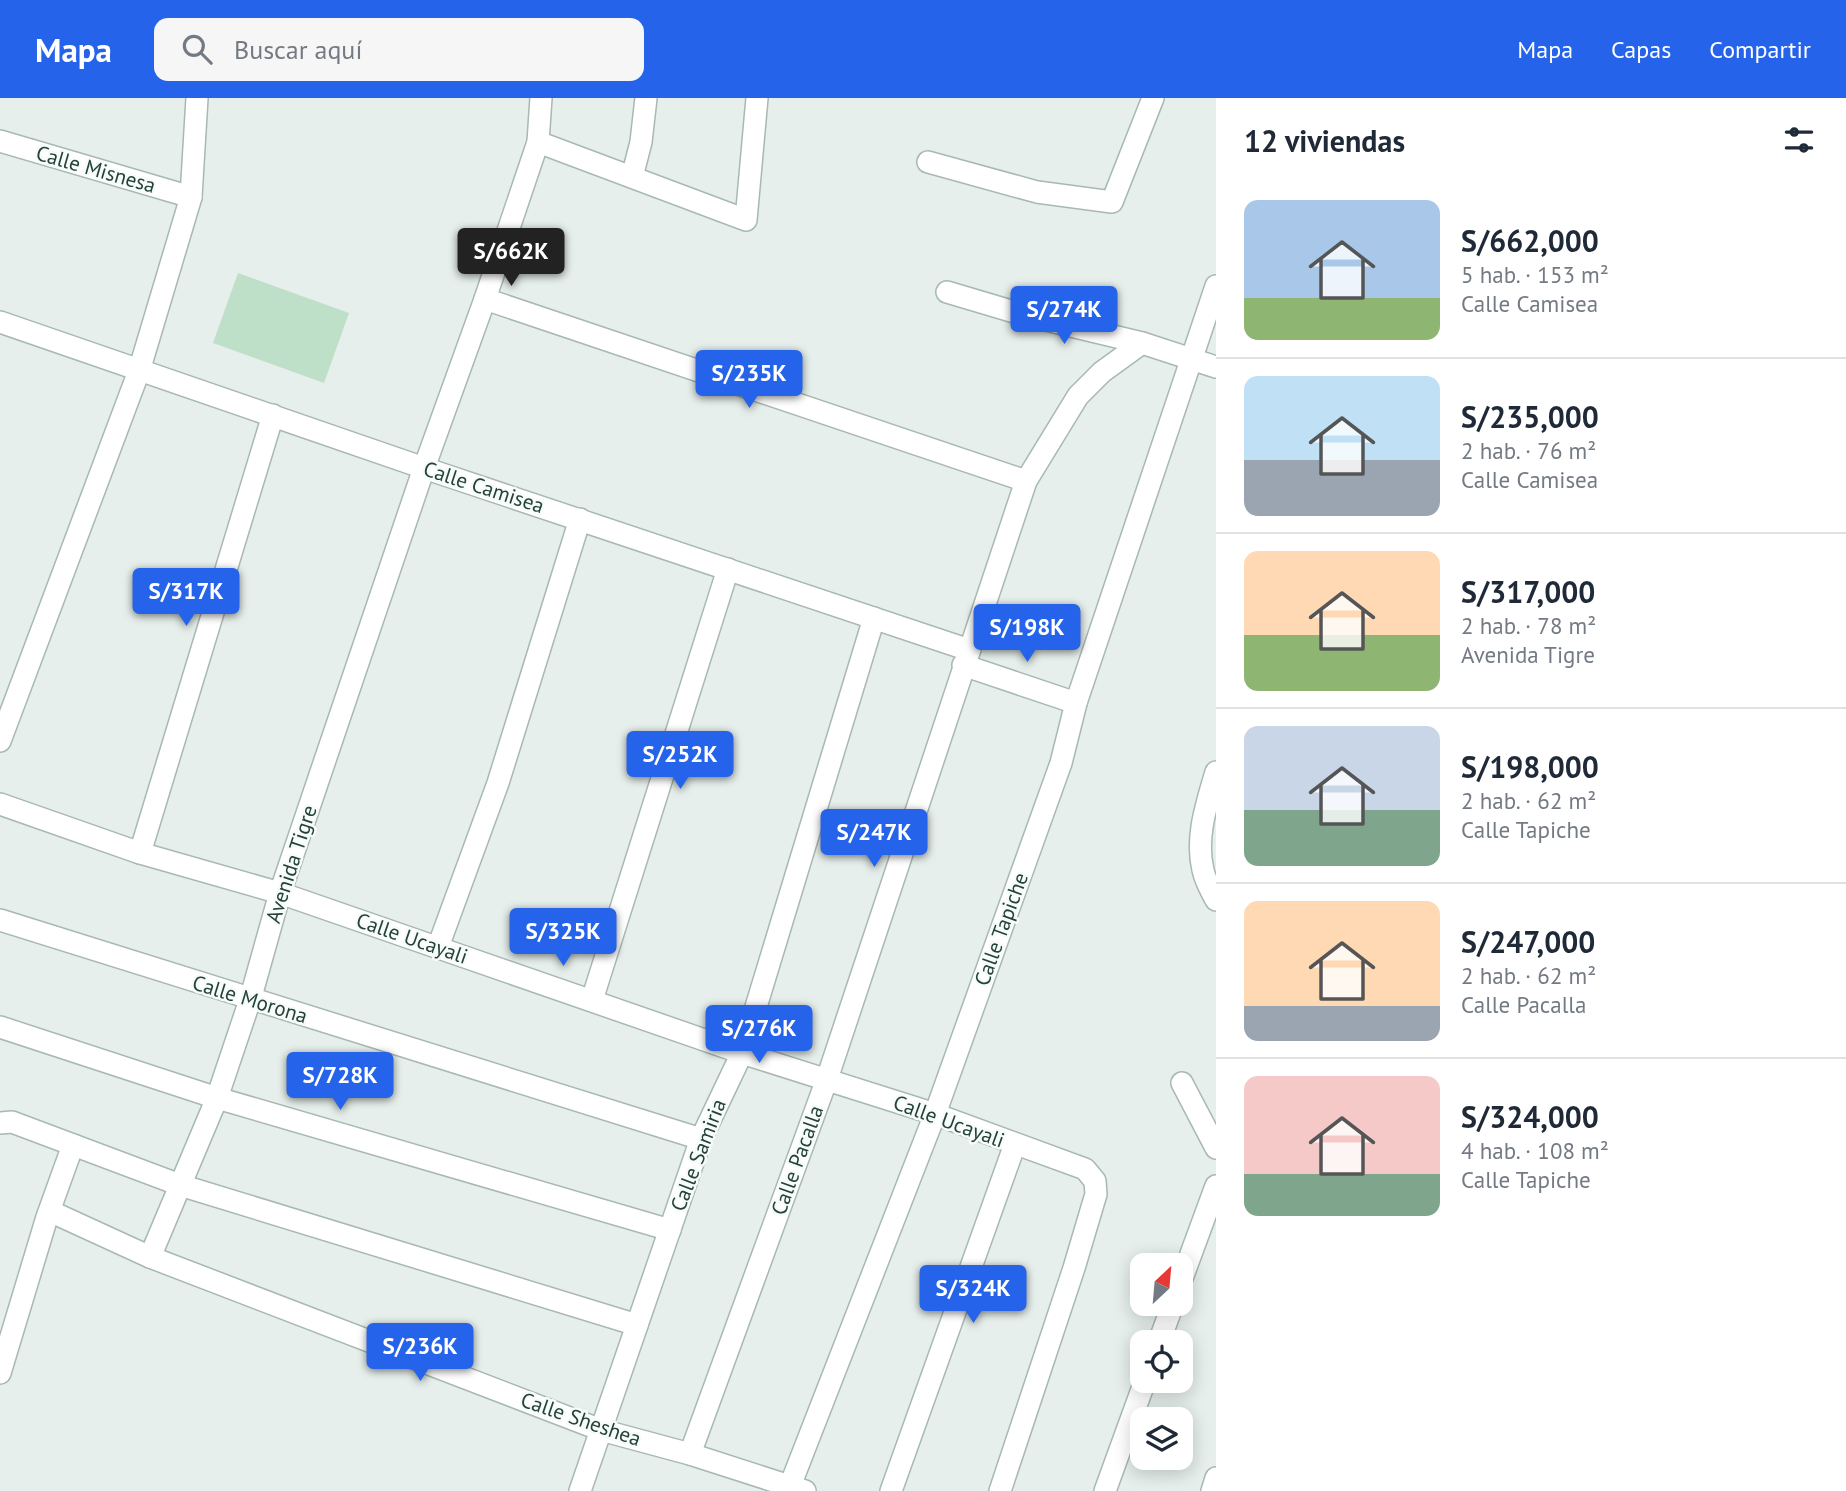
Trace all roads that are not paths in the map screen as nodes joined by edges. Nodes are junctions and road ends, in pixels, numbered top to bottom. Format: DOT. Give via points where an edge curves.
graph roads {
  1 [pos="197,98"];
  2 [pos="541,98"];
  3 [pos="646,98"];
  4 [pos="757,98"];
  5 [pos="1153,98"];
  6 [pos="0,141"];
  7 [pos="538,142"];
  8 [pos="928,162"];
  9 [pos="632,177"];
  10 [pos="191,197"];
  11 [pos="1216,286"];
  12 [pos="947,292"];
  13 [pos="485,299"];
  14 [pos="0,322"];
  15 [pos="1142,343"];
  16 [pos="1193,359"];
  17 [pos="1216,367"];
  18 [pos="139,371"];
  19 [pos="273,415"];
  20 [pos="424,467"];
  21 [pos="1026,481"];
  22 [pos="580,519"];
  23 [pos="728,569"];
  24 [pos="874,618"];
  25 [pos="966,657"];
  26 [pos="1076,703"];
  27 [pos="0,741"];
  28 [pos="1216,772"];
  29 [pos="0,804"];
  30 [pos="1210,817"];
  31 [pos="140,853"];
  32 [pos="279,894"];
  33 [pos="1216,900"];
  34 [pos="0,920"];
  35 [pos="438,947"];
  36 [pos="250,1000"];
  37 [pos="592,1000"];
  38 [pos="0,1027"];
  39 [pos="741,1053"];
  40 [pos="827,1079"];
  41 [pos="1182,1083"];
  42 [pos="217,1098"];
  43 [pos="935,1114"];
  44 [pos="0,1124"];
  45 [pos="701,1139"];
  46 [pos="1015,1144"];
  47 [pos="73,1145"];
  48 [pos="1216,1148"];
  49 [pos="180,1185"];
  50 [pos="1216,1185"];
  51 [pos="49,1213"];
  52 [pos="670,1230"];
  53 [pos="1191,1253"];
  54 [pos="150,1257"];
  55 [pos="637,1325"];
  56 [pos="0,1374"];
  57 [pos="1141,1393"];
  58 [pos="601,1430"];
  59 [pos="690,1454"];
  60 [pos="1216,1478"];
  61 [pos="794,1489"];
  62 [pos="580,1491"];
  63 [pos="891,1491"];
  64 [pos="1000,1491"];
  65 [pos="1105,1491"];
  66 [pos="1212,1491"];
  1 -- 10 [label="street"];
  2 -- 7 [label="street, Avenida Tigre"];
  3 -- 9 [label="street"];
  4 -- 9 [label="street" via="747,220"];
  5 -- 8 [label="street" via="1112,202 999,184"];
  6 -- 10 [label="street, Calle Misnesa"];
  7 -- 9 [label="street"];
  7 -- 13 [label="street, Avenida Tigre"];
  10 -- 18 [label="street"];
  11 -- 16 [label="street, Calle Tapiche"];
  12 -- 15 [label="street"];
  13 -- 20 [label="street, Avenida Tigre"];
  13 -- 21 [label="street"];
  14 -- 18 [label="street, Calle Camisea"];
  15 -- 16 [label="street"];
  15 -- 21 [label="street, Calle Pacalla" via="1078,396"];
  16 -- 17 [label="street"];
  16 -- 26 [label="street, Calle Tapiche"];
  18 -- 19 [label="street, Calle Camisea"];
  18 -- 27 [label="street"];
  19 -- 20 [label="street, Calle Camisea"];
  19 -- 31 [label="street"];
  20 -- 22 [label="street, Calle Camisea"];
  20 -- 32 [label="street, Avenida Tigre"];
  21 -- 25 [label="street, Calle Pacalla"];
  22 -- 23 [label="street, Calle Camisea"];
  22 -- 35 [label="street" via="498,783"];
  23 -- 24 [label="street, Calle Camisea"];
  23 -- 37 [label="street"];
  24 -- 25 [label="street, Calle Camisea"];
  24 -- 39 [label="street, Calle Samiria"];
  25 -- 26 [label="street, Calle Camisea"];
  25 -- 40 [label="street, Calle Pacalla"];
  26 -- 43 [label="street, Calle Tapiche" via="1061,763"];
  28 -- 30 [label="street"];
  29 -- 31 [label="street, Calle Ucayali"];
  30 -- 33 [label="street" via="1200,853 1203,873"];
  31 -- 32 [label="street, Calle Ucayali"];
  32 -- 35 [label="street, Calle Ucayali"];
  32 -- 36 [label="street, Avenida Tigre"];
  34 -- 36 [label="street, Calle Morona"];
  35 -- 37 [label="street, Calle Ucayali"];
  36 -- 42 [label="street, Avenida Tigre"];
  36 -- 45 [label="street, Calle Morona"];
  37 -- 39 [label="street, Calle Ucayali"];
  38 -- 42 [label="street"];
  39 -- 40 [label="street, Calle Ucayali"];
  39 -- 45 [label="street, Calle Samiria"];
  40 -- 43 [label="street, Calle Ucayali"];
  40 -- 59 [label="street, Calle Pacalla"];
  41 -- 48 [label="street"];
  42 -- 49 [label="street, Avenida Tigre"];
  42 -- 52 [label="street"];
  43 -- 46 [label="street, Calle Ucayali"];
  43 -- 61 [label="street, Calle Tapiche"];
  44 -- 47 [label="street" via="12,1122"];
  45 -- 52 [label="street, Calle Samiria"];
  46 -- 63 [label="street"];
  46 -- 64 [label="street, Calle Ucayali" via="1085,1169 1095,1181 1096,1194"];
  47 -- 49 [label="street"];
  47 -- 51 [label="street"];
  49 -- 54 [label="street, Avenida Tigre"];
  49 -- 55 [label="street"];
  50 -- 53 [label="street"];
  51 -- 54 [label="street, Calle Sheshea"];
  51 -- 56 [label="street"];
  52 -- 55 [label="street, Calle Samiria"];
  54 -- 58 [label="street, Calle Sheshea"];
  55 -- 58 [label="street, Calle Samiria"];
  57 -- 65 [label="street"];
  58 -- 59 [label="street, Calle Sheshea"];
  58 -- 62 [label="street, Calle Samiria"];
  59 -- 61 [label="street, Calle Sheshea"];
  60 -- 66 [label="street"];
}
